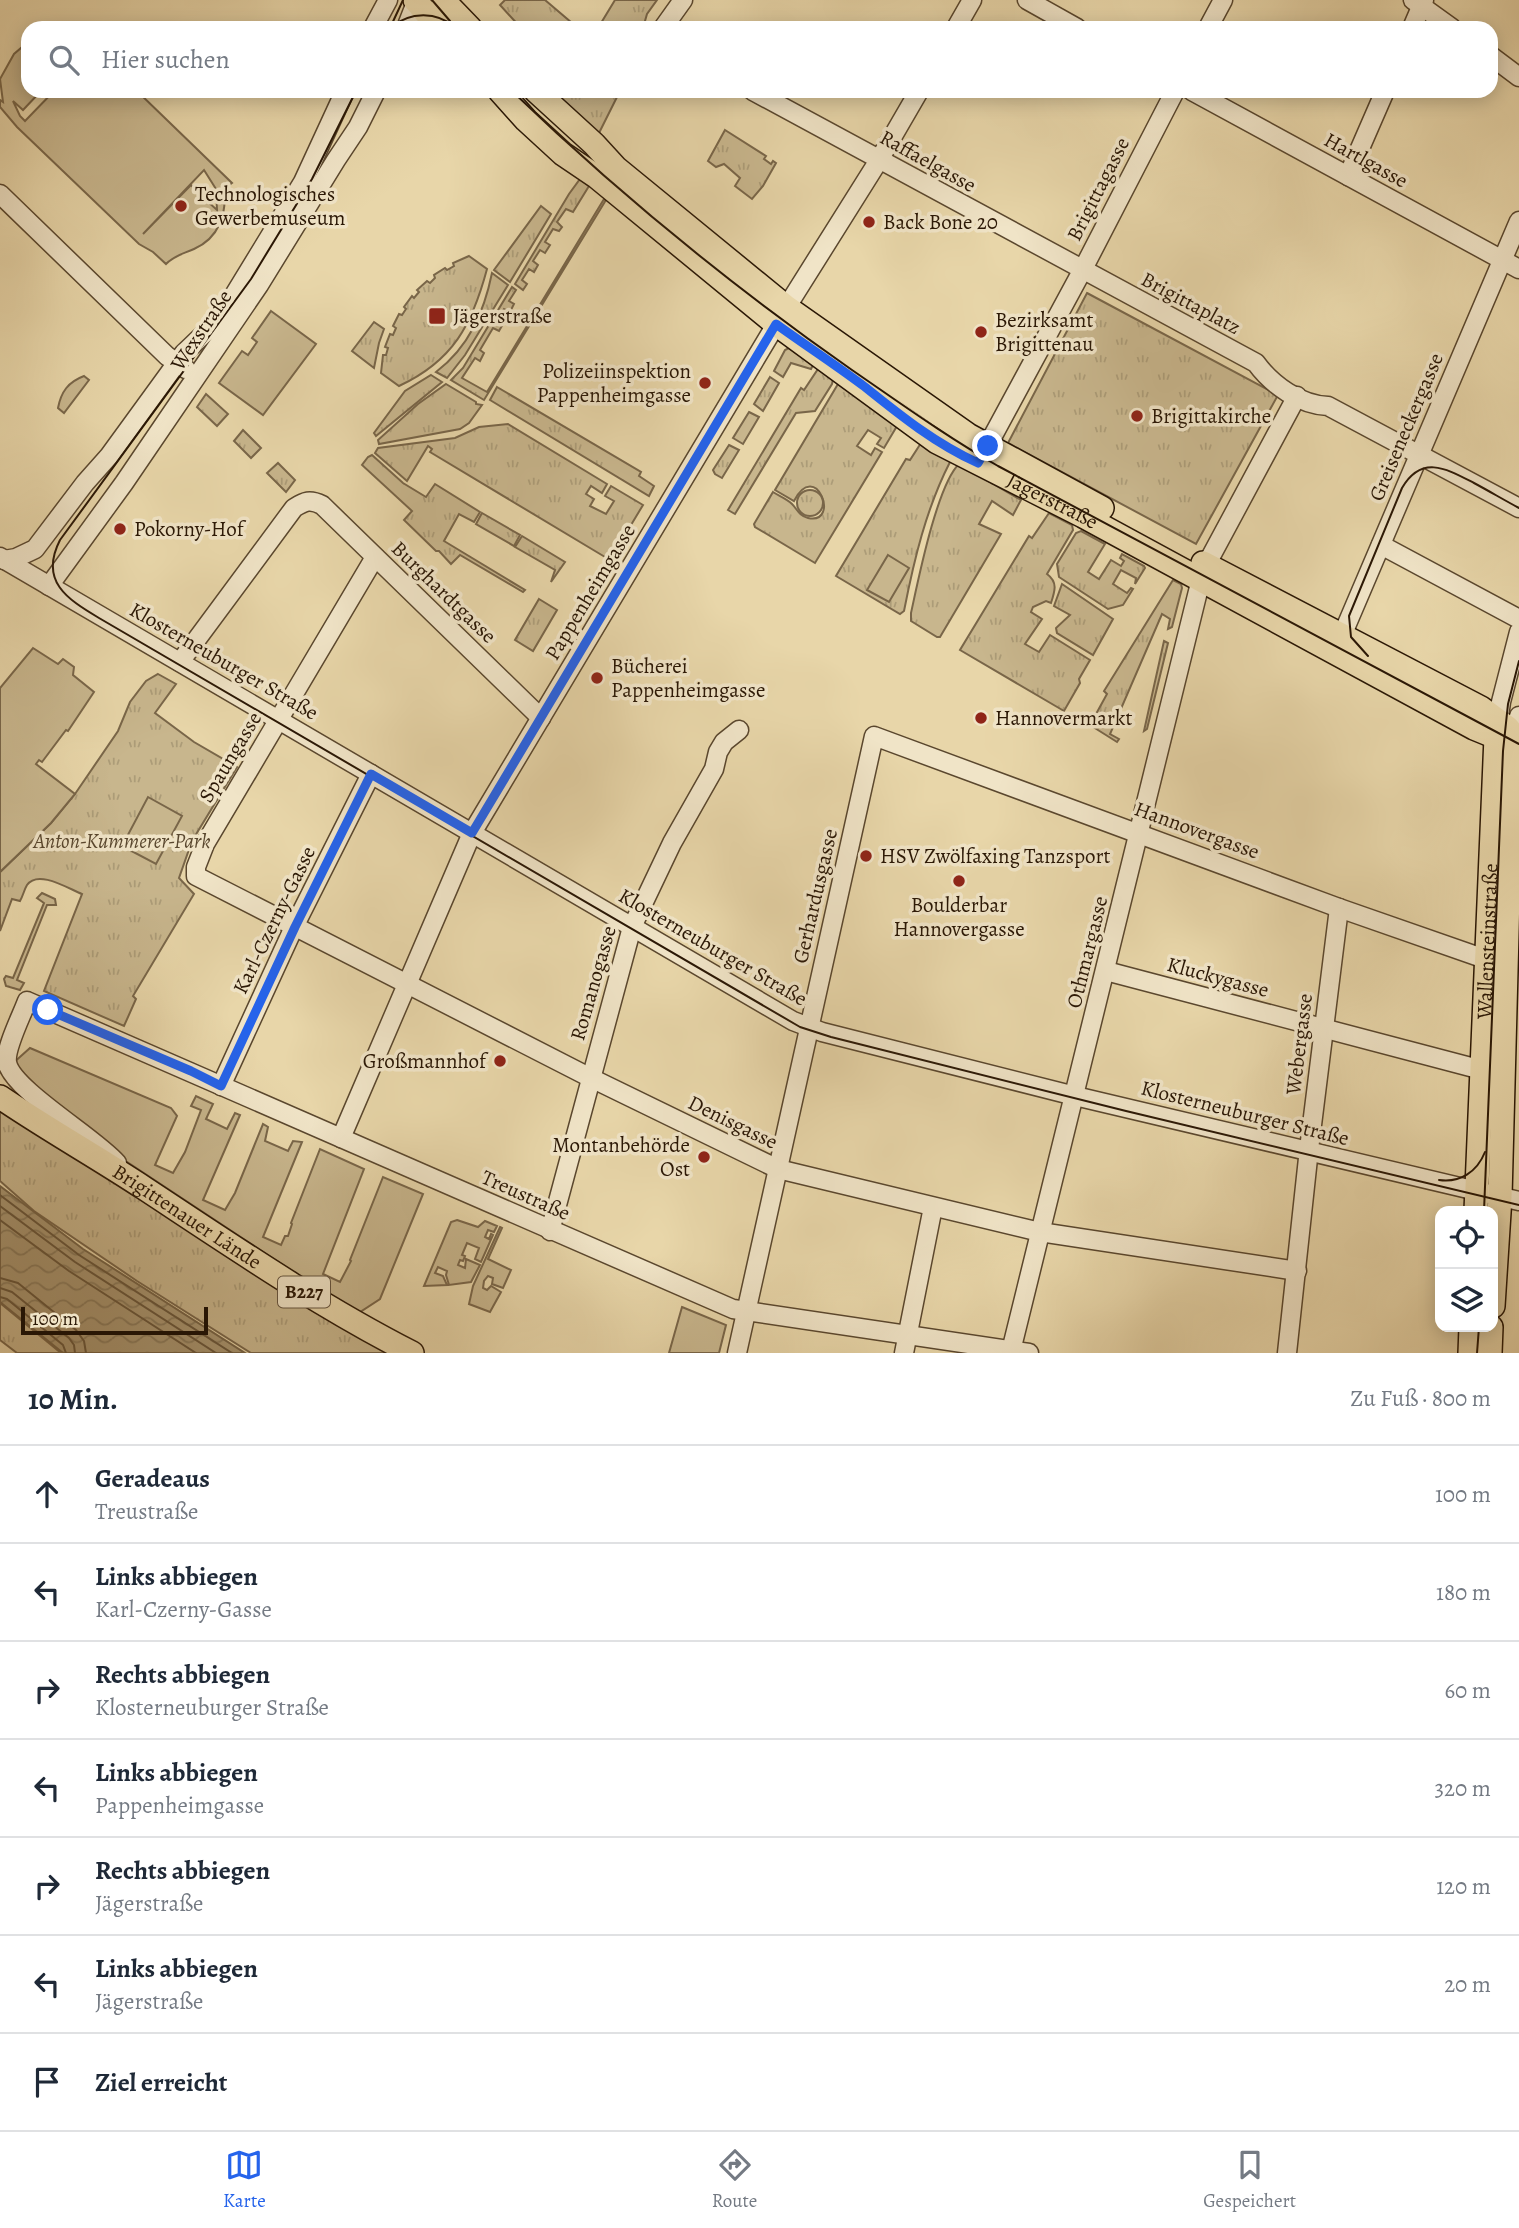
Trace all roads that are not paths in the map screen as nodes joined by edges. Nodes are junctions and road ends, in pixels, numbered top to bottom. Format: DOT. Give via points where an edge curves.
graph roads {
  1 [pos="388,0"];
  2 [pos="443,0"];
  3 [pos="683,0"];
  4 [pos="972,0"];
  5 [pos="1027,0"];
  6 [pos="1223,0"];
  7 [pos="416,1"];
  8 [pos="1420,2"];
  9 [pos="377,21"];
  10 [pos="408,21"];
  11 [pos="433,21"];
  12 [pos="463,21"];
  13 [pos="668,21"];
  14 [pos="960,21"];
  15 [pos="1064,21"];
  16 [pos="1212,21"];
  17 [pos="1414,21"];
  18 [pos="1443,21"];
  19 [pos="1498,61"];
  20 [pos="1519,77"];
  21 [pos="342,98"];
  22 [pos="372,98"];
  23 [pos="506,98"];
  24 [pos="544,98"];
  25 [pos="766,98"];
  26 [pos="915,98"];
  27 [pos="1170,98"];
  28 [pos="1205,98"];
  29 [pos="1382,98"];
  30 [pos="879,160"];
  31 [pos="1348,176"];
  32 [pos="0,194"];
  33 [pos="1519,221"];
  34 [pos="1502,260"];
  35 [pos="1519,270"];
  36 [pos="1082,271"];
  37 [pos="781,316"];
  38 [pos="178,362"];
  39 [pos="196,378"];
  40 [pos="1297,396"];
  41 [pos="983,454"];
  42 [pos="1419,456"];
  43 [pos="1519,508"];
  44 [pos="42,541"];
  45 [pos="1381,545"];
  46 [pos="375,557"];
  47 [pos="2,559"];
  48 [pos="1204,572"];
  49 [pos="45,583"];
  50 [pos="1519,619"];
  51 [pos="1519,632"];
  52 [pos="1338,643"];
  53 [pos="180,662"];
  54 [pos="541,718"];
  55 [pos="279,720"];
  56 [pos="738,730"];
  57 [pos="1510,730"];
  58 [pos="874,736"];
  59 [pos="371,774"];
  60 [pos="1140,832"];
  61 [pos="472,833"];
  62 [pos="196,876"];
  63 [pos="1339,908"];
  64 [pos="295,927"];
  65 [pos="632,927"];
  66 [pos="1497,959"];
  67 [pos="1106,971"];
  68 [pos="408,983"];
  69 [pos="1503,1022"];
  70 [pos="808,1027"];
  71 [pos="1324,1028"];
  72 [pos="1482,1070"];
  73 [pos="589,1077"];
  74 [pos="221,1086"];
  75 [pos="1075,1096"];
  76 [pos="0,1097"];
  77 [pos="341,1138"];
  78 [pos="1309,1152"];
  79 [pos="778,1169"];
  80 [pos="133,1181"];
  81 [pos="1509,1199"];
  82 [pos="1476,1201"];
  83 [pos="933,1207"];
  84 [pos="550,1230"];
  85 [pos="1040,1232"];
  86 [pos="1297,1271"];
  87 [pos="1498,1273"];
  88 [pos="746,1311"];
  89 [pos="1471,1332"];
  90 [pos="1491,1332"];
  91 [pos="908,1334"];
  92 [pos="1020,1352"];
  93 [pos="412,1353"];
  94 [pos="737,1353"];
  95 [pos="904,1353"];
  96 [pos="1287,1353"];
  97 [pos="1470,1353"];
  98 [pos="1490,1353"];
  1 -- 9 [label="street"];
  2 -- 12 [label="main road"];
  3 -- 13 [label="street"];
  4 -- 14 [label="street"];
  5 -- 15 [label="street"];
  6 -- 16 [label="street"];
  7 -- 10 [label="street"];
  7 -- 11 [label="main road"];
  8 -- 17 [label="street"];
  8 -- 18 [label="street"];
  19 -- 20 [label="street"];
  21 -- 38 [label="street, Wexstraße" via="281,220 228,305"];
  22 -- 39 [label="street, Wexstraße" via="278,255"];
  23 -- 37 [label="main road, Jägerstraße" via="563,154"];
  24 -- 37 [label="main road, Jägerstraße"];
  25 -- 30 [label="street, Raffaelgasse"];
  26 -- 30 [label="street, Pappenheimgasse"];
  27 -- 36 [label="street, Brigittagasse"];
  28 -- 31 [label="street, Hartlgasse"];
  29 -- 31 [label="street"];
  30 -- 36 [label="street, Raffaelgasse"];
  30 -- 37 [label="street, Pappenheimgasse"];
  31 -- 34 [label="street, Hartlgasse"];
  32 -- 38 [label="street"];
  33 -- 34 [label="street, Greiseneckergasse"];
  34 -- 35 [label="street, Hartlgasse"];
  34 -- 42 [label="street, Greiseneckergasse"];
  36 -- 40 [label="street, Brigittaplatz" via="1256,363 1268,380"];
  36 -- 41 [label="street"];
  37 -- 41 [label="main road, Jägerstraße" via="968,435"];
  37 -- 54 [label="street, Pappenheimgasse"];
  38 -- 39 [label="street"];
  38 -- 44 [label="street, Wexstraße"];
  39 -- 49 [label="street, Wexstraße"];
  40 -- 42 [label="street" via="1314,405 1328,405"];
  40 -- 48 [label="street"];
  41 -- 48 [label="main road, Jägerstraße"];
  42 -- 43 [label="street"];
  42 -- 45 [label="street, Greiseneckergasse"];
  44 -- 47 [label="street" via="29,553"];
  44 -- 49 [label="street"];
  45 -- 50 [label="street"];
  45 -- 52 [label="street, Greiseneckergasse"];
  46 -- 53 [label="street, Burghardtgasse" via="322,505 305,501 294,508"];
  46 -- 54 [label="street, Burghardtgasse"];
  46 -- 55 [label="street, Spaungasse"];
  47 -- 49 [label="street, Klosterneuburger Straße"];
  48 -- 52 [label="main road, Jägerstraße"];
  48 -- 60 [label="street, Othmargasse"];
  49 -- 53 [label="street, Klosterneuburger Straße"];
  51 -- 57 [label="street, Wallensteinstraße"];
  52 -- 57 [label="main road, Jägerstraße" via="1481,708"];
  53 -- 55 [label="street, Klosterneuburger Straße"];
  54 -- 61 [label="street, Pappenheimgasse"];
  55 -- 59 [label="street, Klosterneuburger Straße"];
  55 -- 62 [label="street, Spaungasse" via="205,844"];
  56 -- 65 [label="street, Romanogasse" via="718,752 714,769"];
  57 -- 66 [label="main road, Wallensteinstraße"];
  58 -- 60 [label="street, Hannovergasse"];
  58 -- 70 [label="street, Gerhardusgasse"];
  59 -- 61 [label="street, Klosterneuburger Straße"];
  59 -- 64 [label="street, Karl-Czerny-Gasse"];
  60 -- 63 [label="street, Hannovergasse"];
  60 -- 67 [label="street, Othmargasse"];
  61 -- 65 [label="street, Klosterneuburger Straße"];
  61 -- 68 [label="street, Pappenheimgasse"];
  62 -- 64 [label="street, Denisgasse"];
  63 -- 66 [label="street, Hannovergasse"];
  63 -- 71 [label="street, Webergasse"];
  64 -- 68 [label="street, Denisgasse"];
  64 -- 74 [label="street, Karl-Czerny-Gasse"];
  65 -- 70 [label="street, Klosterneuburger Straße"];
  65 -- 73 [label="street, Romanogasse"];
  66 -- 69 [label="main road, Wallensteinstraße"];
  67 -- 71 [label="street, Kluckygasse"];
  67 -- 75 [label="street, Othmargasse"];
  68 -- 73 [label="street, Denisgasse"];
  68 -- 77 [label="street, Pappenheimgasse"];
  69 -- 72 [label="main road, Wallensteinstraße"];
  69 -- 81 [label="main road, Wallensteinstraße"];
  70 -- 75 [label="street, Klosterneuburger Straße"];
  70 -- 79 [label="street, Gerhardusgasse"];
  71 -- 72 [label="street, Kluckygasse"];
  71 -- 78 [label="street, Webergasse"];
  72 -- 82 [label="main road, Wallensteinstraße"];
  73 -- 79 [label="street, Denisgasse"];
  73 -- 84 [label="street, Romanogasse"];
  74 -- 77 [label="street, Treustraße"];
  74 -- 80 [label="street, Treustraße" via="27,1001 7,1064 33,1094 111,1156"];
  75 -- 78 [label="street, Klosterneuburger Straße"];
  75 -- 85 [label="street, Othmargasse"];
  76 -- 80 [label="main road, Brigittenauer Lände / B227"];
  77 -- 84 [label="street, Treustraße"];
  78 -- 82 [label="street, Klosterneuburger Straße"];
  78 -- 86 [label="street, Webergasse"];
  79 -- 83 [label="street, Denisgasse"];
  79 -- 88 [label="street, Gerhardusgasse"];
  80 -- 93 [label="main road, Brigittenauer Lände / B227" via="312,1297"];
  81 -- 82 [label="street, Klosterneuburger Straße"];
  81 -- 87 [label="main road, Wallensteinstraße"];
  83 -- 85 [label="street, Denisgasse"];
  83 -- 91 [label="street"];
  84 -- 88 [label="street, Treustraße"];
  85 -- 86 [label="street, Denisgasse"];
  85 -- 92 [label="street, Othmargasse"];
  86 -- 96 [label="street, Webergasse"];
  88 -- 91 [label="street, Treustraße"];
  88 -- 94 [label="street, Gerhardusgasse"];
  89 -- 97 [label="main road"];
  90 -- 98 [label="main road"];
  91 -- 92 [label="street, Treustraße"];
  91 -- 95 [label="street"];
}
